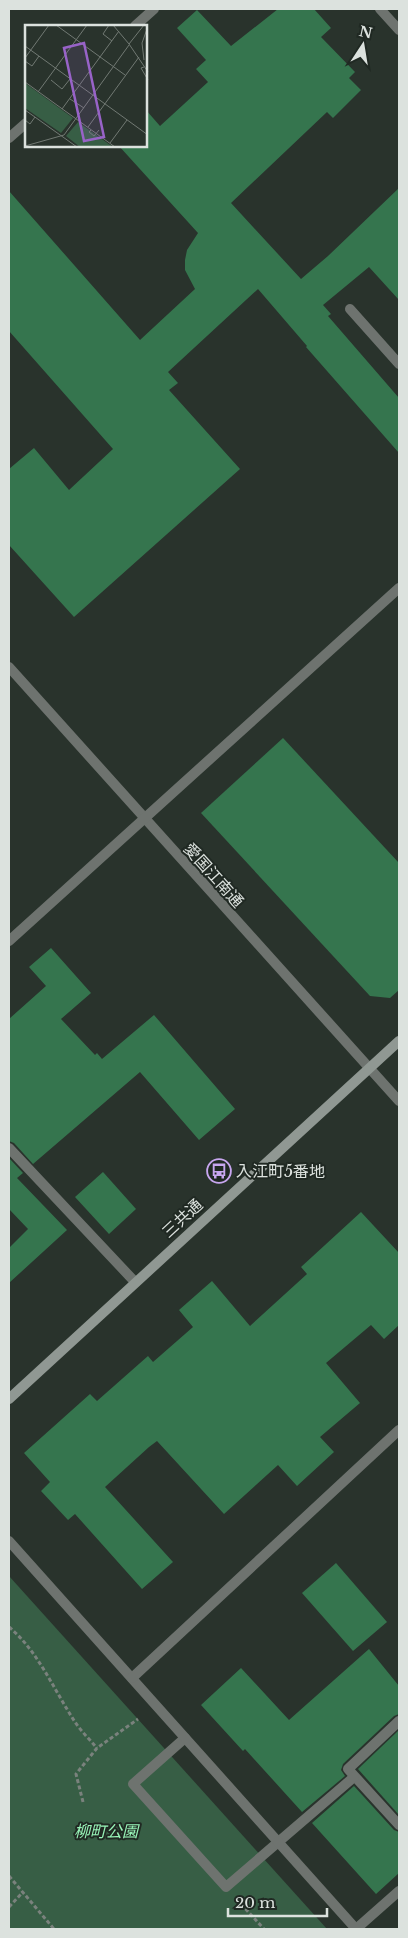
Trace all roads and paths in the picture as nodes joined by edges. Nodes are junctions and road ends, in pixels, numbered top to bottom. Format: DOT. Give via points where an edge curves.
graph roads {
  1 [pos="154,9"];
  2 [pos="380,9"];
  3 [pos="136,25"];
  4 [pos="399,30"];
  5 [pos="25,124"];
  6 [pos="9,138"];
  7 [pos="350,309"];
  8 [pos="399,364"];
  9 [pos="399,588"];
  10 [pos="9,667"];
  11 [pos="143,819"];
  12 [pos="9,941"];
  13 [pos="399,1041"];
  14 [pos="369,1067"];
  15 [pos="399,1101"];
  16 [pos="9,1148"];
  17 [pos="135,1282"];
  18 [pos="9,1399"];
  19 [pos="399,1430"];
  20 [pos="9,1541"];
  21 [pos="9,1627"];
  22 [pos="132,1678"];
  23 [pos="156,1706"];
  24 [pos="399,1721"];
  25 [pos="185,1738"];
  26 [pos="97,1748"];
  27 [pos="354,1777"];
  28 [pos="83,1802"];
  29 [pos="399,1825"];
  30 [pos="277,1841"];
  31 [pos="9,1876"];
  32 [pos="226,1887"];
  33 [pos="399,1891"];
  34 [pos="23,1892"];
  35 [pos="9,1907"];
  36 [pos="54,1929"];
  37 [pos="264,1929"];
  38 [pos="356,1929"];
  1 -- 3 [label="street"];
  2 -- 4 [label="street"];
  5 -- 6 [label="street"];
  7 -- 8 [label="street"];
  9 -- 11 [label="street"];
  10 -- 11 [label="street, 愛国江南通"];
  11 -- 12 [label="street"];
  11 -- 14 [label="street, 愛国江南通"];
  13 -- 14 [label="street, 三共通"];
  14 -- 15 [label="street, 愛国江南通"];
  14 -- 17 [label="street, 三共通"];
  16 -- 17 [label="street"];
  17 -- 18 [label="street, 三共通"];
  19 -- 22 [label="street"];
  20 -- 22 [label="street"];
  21 -- 26 [label="path" via="50,1679 75,1723"];
  22 -- 23 [label="street"];
  23 -- 25 [label="street"];
  23 -- 26 [label="path"];
  24 -- 27 [label="street" via="348,1769"];
  25 -- 30 [label="street"];
  25 -- 32 [label="street" via="133,1784"];
  26 -- 28 [label="path" via="76,1774"];
  27 -- 29 [label="street"];
  27 -- 30 [label="street"];
  30 -- 32 [label="street"];
  30 -- 38 [label="street"];
  31 -- 34 [label="path"];
  32 -- 37 [label="path"];
  33 -- 38 [label="street"];
  34 -- 35 [label="path"];
  34 -- 36 [label="path"];
}
